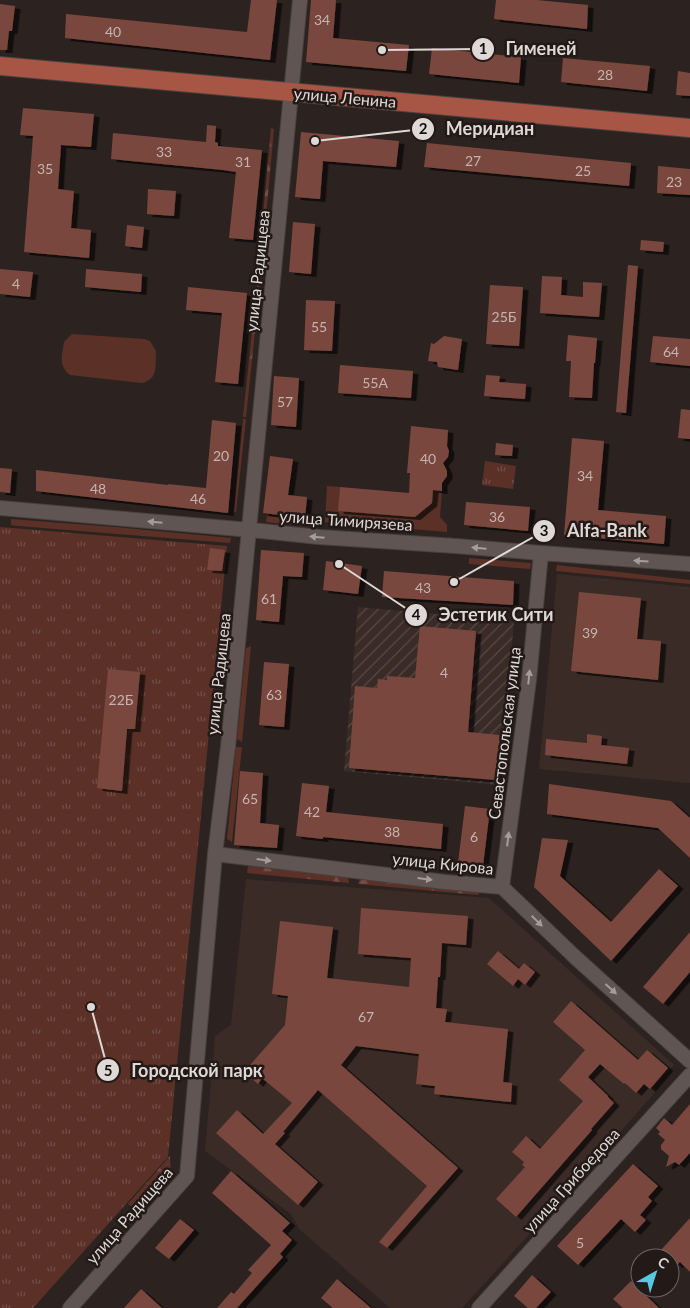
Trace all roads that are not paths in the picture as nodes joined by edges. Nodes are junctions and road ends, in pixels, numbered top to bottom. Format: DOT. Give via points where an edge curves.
graph roads {
  1 [pos="300,0"];
  2 [pos="0,66"];
  3 [pos="292,92"];
  4 [pos="690,128"];
  5 [pos="0,508"];
  6 [pos="249,530"];
  7 [pos="541,553"];
  8 [pos="690,564"];
  9 [pos="215,854"];
  10 [pos="502,887"];
  11 [pos="690,1061"];
  12 [pos="690,1075"];
  13 [pos="70,1308"];
  14 [pos="479,1308"];
  1 -- 3 [label="street, улица Радищева"];
  2 -- 3 [label="main road, улица Ленина"];
  3 -- 4 [label="main road, улица Ленина"];
  3 -- 6 [label="street, улица Радищева"];
  6 -- 5 [label="street, улица Тимирязева, one-way"];
  7 -- 6 [label="street, улица Тимирязева, one-way"];
  6 -- 9 [label="street, улица Радищева"];
  8 -- 7 [label="street, улица Тимирязева, one-way"];
  10 -- 7 [label="street, Севастопольская улица, one-way" via="529,680"];
  9 -- 10 [label="street, улица Кирова, one-way"];
  9 -- 13 [label="street, улица Радищева" via="187,1176"];
  10 -- 11 [label="street, улица Кирова, one-way"];
  12 -- 14 [label="street, улица Грибоедова"];
}
